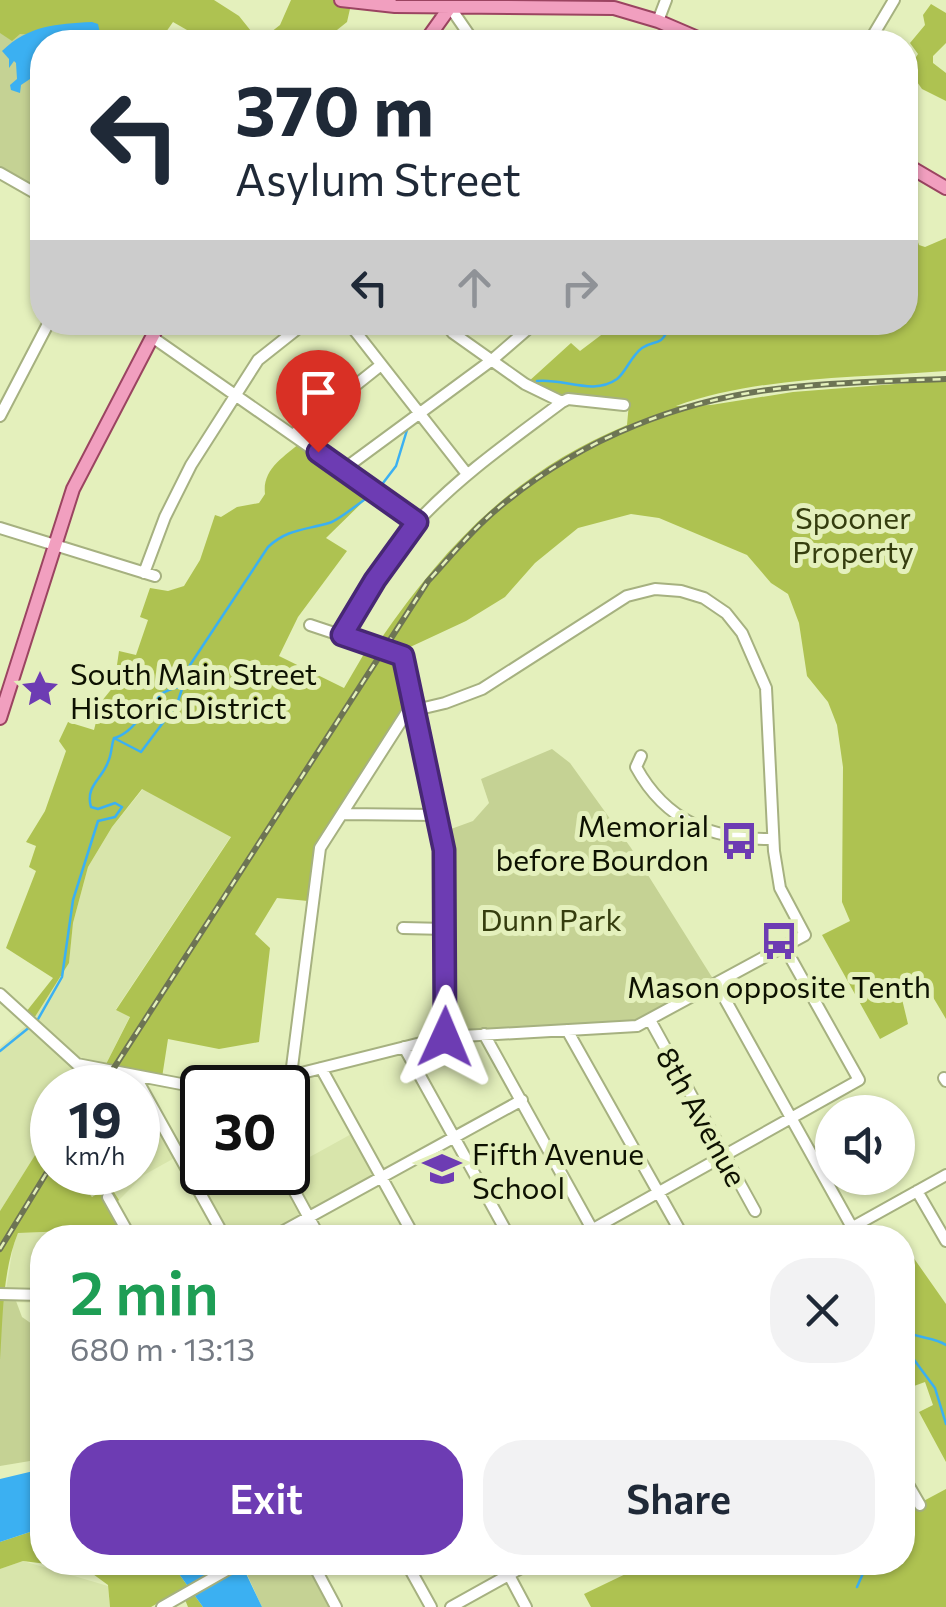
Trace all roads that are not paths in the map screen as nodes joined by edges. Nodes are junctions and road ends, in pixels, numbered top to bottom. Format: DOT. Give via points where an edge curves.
graph roads {
  1 [pos="341,0"];
  2 [pos="666,0"];
  3 [pos="894,0"];
  4 [pos="536,3"];
  5 [pos="598,3"];
  6 [pos="615,4"];
  7 [pos="450,7"];
  8 [pos="658,21"];
  9 [pos="434,30"];
  10 [pos="466,30"];
  11 [pos="679,30"];
  12 [pos="877,30"];
  13 [pos="918,172"];
  14 [pos="0,174"];
  15 [pos="946,188"];
  16 [pos="30,191"];
  17 [pos="42,335"];
  18 [pos="290,335"];
  19 [pos="358,335"];
  20 [pos="455,335"];
  21 [pos="521,335"];
  22 [pos="152,337"];
  23 [pos="492,360"];
  24 [pos="381,365"];
  25 [pos="236,394"];
  26 [pos="562,402"];
  27 [pos="624,405"];
  28 [pos="417,414"];
  29 [pos="0,416"];
  30 [pos="293,435"];
  31 [pos="344,470"];
  32 [pos="467,474"];
  33 [pos="417,522"];
  34 [pos="0,528"];
  35 [pos="55,545"];
  36 [pos="310,625"];
  37 [pos="342,635"];
  38 [pos="6,673"];
  39 [pos="415,710"];
  40 [pos="0,718"];
  41 [pos="641,756"];
  42 [pos="342,814"];
  43 [pos="437,815"];
  44 [pos="773,839"];
  45 [pos="403,928"];
  46 [pos="446,929"];
  47 [pos="784,946"];
  48 [pos="716,983"];
  49 [pos="0,994"];
  50 [pos="650,1020"];
  51 [pos="568,1030"];
  52 [pos="484,1034"];
  53 [pos="445,1037"];
  54 [pos="404,1047"];
  55 [pos="82,1065"];
  56 [pos="292,1065"];
  57 [pos="321,1068"];
  58 [pos="310,1071"];
  59 [pos="522,1100"];
  60 [pos="792,1118"];
  61 [pos="160,1121"];
  62 [pos="455,1136"];
  63 [pos="726,1155"];
  64 [pos="946,1175"];
  65 [pos="382,1176"];
  66 [pos="917,1191"];
  67 [pos="659,1192"];
  68 [pos="296,1195"];
  69 [pos="108,1197"];
  70 [pos="755,1211"];
  71 [pos="308,1217"];
  72 [pos="124,1225"];
  73 [pos="218,1225"];
  74 [pos="294,1225"];
  75 [pos="313,1225"];
  76 [pos="408,1225"];
  77 [pos="503,1225"];
  78 [pos="590,1225"];
  79 [pos="607,1225"];
  80 [pos="677,1225"];
  81 [pos="851,1225"];
  82 [pos="866,1225"];
  83 [pos="946,1241"];
  84 [pos="0,1294"];
  85 [pos="30,1295"];
  86 [pos="915,1496"];
  87 [pos="920,1504"];
  88 [pos="218,1575"];
  89 [pos="319,1575"];
  90 [pos="413,1575"];
  91 [pos="509,1575"];
  92 [pos="162,1607"];
  93 [pos="336,1607"];
  94 [pos="431,1607"];
  95 [pos="452,1607"];
  96 [pos="526,1607"];
  1 -- 7 [label="main road"];
  2 -- 8 [label="street"];
  3 -- 12 [label="street"];
  4 -- 5 [label="main road"];
  4 -- 7 [label="main road"];
  5 -- 6 [label="main road"];
  6 -- 8 [label="main road"];
  7 -- 9 [label="main road"];
  7 -- 10 [label="street"];
  8 -- 11 [label="main road"];
  13 -- 15 [label="main road"];
  14 -- 16 [label="street"];
  17 -- 29 [label="street"];
  18 -- 25 [label="street" via="258,360"];
  19 -- 24 [label="street"];
  20 -- 23 [label="street"];
  21 -- 23 [label="street"];
  22 -- 25 [label="street"];
  22 -- 35 [label="main road" via="73,488"];
  23 -- 26 [label="street"];
  23 -- 28 [label="street"];
  24 -- 28 [label="street"];
  24 -- 30 [label="street"];
  25 -- 30 [label="street"];
  25 -- 35 [label="street" via="164,516 150,574"];
  26 -- 27 [label="street"];
  26 -- 32 [label="street"];
  28 -- 31 [label="street"];
  28 -- 32 [label="street"];
  30 -- 31 [label="street"];
  31 -- 33 [label="street"];
  32 -- 33 [label="street"];
  33 -- 37 [label="street"];
  34 -- 35 [label="street"];
  35 -- 38 [label="main road"];
  36 -- 37 [label="street"];
  37 -- 39 [label="street" via="403,656"];
  38 -- 40 [label="main road"];
  39 -- 42 [label="street" via="407,712"];
  39 -- 43 [label="street"];
  39 -- 44 [label="street" via="482,689 626,596 655,589 704,598 742,633 766,688"];
  41 -- 44 [label="street" via="636,768 645,784 685,820 740,839"];
  42 -- 43 [label="street"];
  42 -- 56 [label="street" via="317,863"];
  43 -- 46 [label="street"];
  44 -- 47 [label="street" via="780,888 805,935"];
  45 -- 46 [label="street"];
  46 -- 53 [label="street"];
  47 -- 48 [label="street"];
  47 -- 60 [label="street" via="859,1080"];
  48 -- 50 [label="street"];
  48 -- 60 [label="street"];
  49 -- 55 [label="street"];
  50 -- 51 [label="street"];
  50 -- 63 [label="street, 8th Avenue"];
  51 -- 52 [label="street"];
  51 -- 67 [label="street"];
  52 -- 53 [label="street"];
  52 -- 59 [label="street"];
  53 -- 54 [label="street"];
  54 -- 57 [label="street"];
  54 -- 62 [label="street"];
  57 -- 58 [label="street"];
  57 -- 65 [label="street"];
  59 -- 62 [label="street"];
  59 -- 78 [label="street"];
  60 -- 63 [label="street"];
  60 -- 81 [label="street"];
  61 -- 73 [label="street"];
  62 -- 65 [label="street"];
  62 -- 77 [label="street"];
  63 -- 67 [label="street"];
  63 -- 70 [label="street, 8th Avenue"];
  64 -- 66 [label="street"];
  65 -- 71 [label="street"];
  65 -- 76 [label="street"];
  66 -- 82 [label="street"];
  66 -- 83 [label="street"];
  67 -- 79 [label="street"];
  67 -- 80 [label="street"];
  68 -- 71 [label="street"];
  69 -- 72 [label="street"];
  71 -- 74 [label="street"];
  71 -- 75 [label="street"];
  84 -- 85 [label="street"];
  86 -- 87 [label="street"];
  88 -- 92 [label="street"];
  89 -- 93 [label="street"];
  90 -- 94 [label="street"];
  91 -- 95 [label="street"];
  91 -- 96 [label="street"];
}
